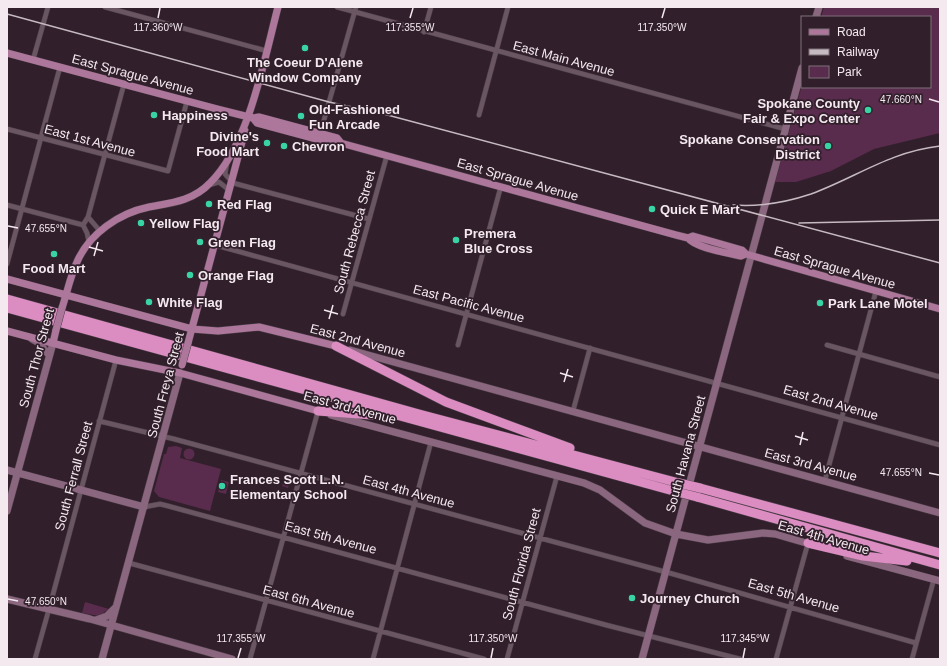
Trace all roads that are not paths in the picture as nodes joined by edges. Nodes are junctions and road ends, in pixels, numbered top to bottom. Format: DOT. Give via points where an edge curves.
graph roads {
  1 [pos="48,7"];
  2 [pos="105,7"];
  3 [pos="278,7"];
  4 [pos="337,7"];
  5 [pos="431,7"];
  6 [pos="508,7"];
  7 [pos="355,9"];
  8 [pos="424,32"];
  9 [pos="267,51"];
  10 [pos="497,51"];
  11 [pos="7,53"];
  12 [pos="33,60"];
  13 [pos="60,67"];
  14 [pos="801,72"];
  15 [pos="124,84"];
  16 [pos="187,101"];
  17 [pos="479,115"];
  18 [pos="250,118"];
  19 [pos="7,129"];
  20 [pos="785,129"];
  21 [pos="320,134"];
  22 [pos="41,138"];
  23 [pos="341,143"];
  24 [pos="105,155"];
  25 [pos="387,155"];
  26 [pos="228,161"];
  27 [pos="233,183"];
  28 [pos="209,185"];
  29 [pos="501,186"];
  30 [pos="230,191"];
  31 [pos="7,205"];
  32 [pos="22,209"];
  33 [pos="88,217"];
  34 [pos="369,219"];
  35 [pos="82,225"];
  36 [pos="100,231"];
  37 [pos="89,242"];
  38 [pos="215,245"];
  39 [pos="748,255"];
  40 [pos="7,264"];
  41 [pos="7,279"];
  42 [pos="352,282"];
  43 [pos="876,291"];
  44 [pos="66,295"];
  45 [pos="7,299"];
  46 [pos="7,308"];
  47 [pos="940,309"];
  48 [pos="343,314"];
  49 [pos="466,314"];
  50 [pos="192,329"];
  51 [pos="7,331"];
  52 [pos="24,336"];
  53 [pos="53,343"];
  54 [pos="458,345"];
  55 [pos="827,345"];
  56 [pos="336,346"];
  57 [pos="590,348"];
  58 [pos="859,354"];
  59 [pos="49,355"];
  60 [pos="116,360"];
  61 [pos="180,373"];
  62 [pos="940,377"];
  63 [pos="716,382"];
  64 [pos="318,411"];
  65 [pos="573,411"];
  66 [pos="842,417"];
  67 [pos="408,418"];
  68 [pos="99,421"];
  69 [pos="163,438"];
  70 [pos="431,442"];
  71 [pos="940,445"];
  72 [pos="700,446"];
  73 [pos="7,470"];
  74 [pos="17,473"];
  75 [pos="300,474"];
  76 [pos="556,476"];
  77 [pos="657,477"];
  78 [pos="825,480"];
  79 [pos="678,487"];
  80 [pos="81,490"];
  81 [pos="698,493"];
  82 [pos="414,505"];
  83 [pos="144,507"];
  84 [pos="7,511"];
  85 [pos="940,513"];
  86 [pos="676,534"];
  87 [pos="284,537"];
  88 [pos="540,538"];
  89 [pos="808,543"];
  90 [pos="940,553"];
  91 [pos="129,562"];
  92 [pos="939,565"];
  93 [pos="397,568"];
  94 [pos="666,573"];
  95 [pos="937,580"];
  96 [pos="52,598"];
  97 [pos="7,599"];
  98 [pos="266,600"];
  99 [pos="117,602"];
  100 [pos="523,602"];
  101 [pos="790,607"];
  102 [pos="49,609"];
  103 [pos="90,619"];
  104 [pos="111,625"];
  105 [pos="380,631"];
  106 [pos="648,636"];
  107 [pos="916,643"];
  108 [pos="36,659"];
  109 [pos="102,659"];
  110 [pos="232,659"];
  111 [pos="250,659"];
  112 [pos="373,659"];
  113 [pos="484,659"];
  114 [pos="507,659"];
  115 [pos="642,659"];
  116 [pos="740,659"];
  117 [pos="776,659"];
  118 [pos="912,659"];
  1 -- 12 [label="street"];
  2 -- 9 [label="street"];
  3 -- 9 [label="main road"];
  4 -- 7 [label="street, East Main Avenue"];
  5 -- 8 [label="street"];
  6 -- 10 [label="street"];
  7 -- 8 [label="street, East Main Avenue"];
  7 -- 21 [label="street"];
  8 -- 10 [label="street, East Main Avenue"];
  9 -- 18 [label="main road"];
  10 -- 17 [label="street"];
  10 -- 20 [label="street, East Main Avenue"];
  11 -- 12 [label="main road, East Sprague Avenue"];
  12 -- 13 [label="main road, East Sprague Avenue"];
  13 -- 15 [label="main road, East Sprague Avenue"];
  13 -- 22 [label="street"];
  14 -- 20 [label="street, South Havana Street"];
  15 -- 16 [label="main road, East Sprague Avenue"];
  15 -- 24 [label="street"];
  16 -- 18 [label="main road, East Sprague Avenue"];
  16 -- 24 [label="street, East 1st Avenue" via="168,172"];
  18 -- 21 [label="main road, East Sprague Avenue" via="259,117"];
  18 -- 23 [label="main road, East Sprague Avenue" via="257,123 335,144"];
  18 -- 26 [label="main road"];
  18 -- 27 [label="main road, South Freya Street"];
  19 -- 22 [label="street, East 1st Avenue"];
  20 -- 39 [label="street, South Havana Street"];
  21 -- 23 [label="main road, East Sprague Avenue" via="337,138"];
  22 -- 24 [label="street, East 1st Avenue"];
  22 -- 32 [label="street"];
  23 -- 25 [label="main road, East Sprague Avenue"];
  24 -- 33 [label="street"];
  25 -- 29 [label="main road, East Sprague Avenue"];
  25 -- 34 [label="street, South Rebecca Street"];
  26 -- 27 [label="street" via="225,174"];
  26 -- 28 [label="main road"];
  27 -- 30 [label="main road, South Freya Street"];
  27 -- 34 [label="street"];
  28 -- 30 [label="street" via="220,182"];
  28 -- 36 [label="main road, South Thor Street" via="180,202 129,213"];
  29 -- 39 [label="main road, East Sprague Avenue" via="688,238 692,243 741,256"];
  29 -- 49 [label="street"];
  30 -- 38 [label="main road, South Freya Street"];
  31 -- 32 [label="street"];
  32 -- 35 [label="street"];
  32 -- 40 [label="street"];
  33 -- 35 [label="street"];
  33 -- 36 [label="street"];
  34 -- 42 [label="street, South Rebecca Street"];
  35 -- 37 [label="street"];
  36 -- 37 [label="main road, South Thor Street"];
  37 -- 44 [label="main road, South Thor Street" via="77,261"];
  38 -- 42 [label="street, East Pacific Avenue"];
  38 -- 50 [label="main road, South Freya Street"];
  39 -- 43 [label="main road, East Sprague Avenue"];
  39 -- 63 [label="street, South Havana Street"];
  41 -- 44 [label="main road, East 2nd Avenue"];
  42 -- 48 [label="street, South Rebecca Street"];
  42 -- 49 [label="street, East Pacific Avenue"];
  43 -- 47 [label="main road, East Sprague Avenue"];
  43 -- 58 [label="street"];
  44 -- 50 [label="main road, East 2nd Avenue"];
  44 -- 53 [label="main road, South Thor Street, bridge"];
  45 -- 77 [label="highway" via="419,414"];
  46 -- 67 [label="highway"];
  49 -- 54 [label="street"];
  49 -- 57 [label="street, East Pacific Avenue"];
  50 -- 56 [label="main road, East 2nd Avenue" via="218,331 259,326"];
  50 -- 61 [label="main road, South Freya Street, bridge"];
  51 -- 52 [label="main road, East 3rd Avenue"];
  52 -- 53 [label="main road, East 3rd Avenue"];
  52 -- 59 [label="street" via="39,343"];
  53 -- 59 [label="street, South Thor Street"];
  53 -- 60 [label="main road, East 3rd Avenue"];
  55 -- 58 [label="street"];
  56 -- 65 [label="street, East 2nd Avenue"];
  56 -- 77 [label="highway" via="446,402"];
  57 -- 63 [label="street, East Pacific Avenue"];
  57 -- 65 [label="street"];
  58 -- 62 [label="street"];
  58 -- 66 [label="street"];
  59 -- 74 [label="street, South Thor Street"];
  60 -- 61 [label="main road, East 3rd Avenue"];
  60 -- 68 [label="street, South Ferrall Street"];
  61 -- 64 [label="main road, East 3rd Avenue"];
  61 -- 69 [label="street, South Freya Street"];
  63 -- 66 [label="street, East 2nd Avenue"];
  63 -- 72 [label="street, South Havana Street"];
  64 -- 67 [label="highway"];
  64 -- 70 [label="street, East 3rd Avenue"];
  64 -- 75 [label="street"];
  65 -- 72 [label="street, East 2nd Avenue"];
  66 -- 71 [label="street, East 2nd Avenue"];
  66 -- 78 [label="street"];
  67 -- 79 [label="highway"];
  68 -- 69 [label="street, East 4th Avenue"];
  68 -- 80 [label="street, South Ferrall Street"];
  69 -- 75 [label="street, East 4th Avenue"];
  69 -- 83 [label="street, South Freya Street"];
  70 -- 76 [label="street, East 3rd Avenue"];
  70 -- 82 [label="street"];
  72 -- 78 [label="street, East 3rd Avenue"];
  72 -- 86 [label="street, South Havana Street"];
  73 -- 74 [label="street, East 5th Avenue"];
  74 -- 80 [label="street, East 5th Avenue"];
  74 -- 84 [label="street, South Thor Street"];
  75 -- 82 [label="street, East 4th Avenue"];
  75 -- 87 [label="street"];
  76 -- 86 [label="street, East 3rd Avenue" via="600,490 644,523"];
  76 -- 88 [label="street, South Florida Street"];
  77 -- 79 [label="highway"];
  78 -- 85 [label="street, East 3rd Avenue"];
  79 -- 81 [label="highway, bridge"];
  80 -- 83 [label="street, East 5th Avenue"];
  80 -- 96 [label="street, South Ferrall Street"];
  81 -- 90 [label="highway"];
  81 -- 92 [label="highway"];
  82 -- 88 [label="street, East 4th Avenue"];
  82 -- 93 [label="street"];
  83 -- 87 [label="street, East 5th Avenue" via="160,504"];
  83 -- 91 [label="street, South Freya Street"];
  86 -- 89 [label="street, East 4th Avenue" via="708,540 763,533"];
  86 -- 94 [label="street, South Havana Street"];
  87 -- 93 [label="street, East 5th Avenue"];
  87 -- 98 [label="street"];
  88 -- 94 [label="street, East 4th Avenue"];
  88 -- 100 [label="street, South Florida Street"];
  89 -- 92 [label="highway" via="863,556"];
  89 -- 95 [label="street, East 4th Avenue"];
  89 -- 101 [label="street"];
  91 -- 98 [label="street, East 6th Avenue"];
  91 -- 99 [label="street, South Freya Street"];
  93 -- 100 [label="street, East 5th Avenue"];
  93 -- 105 [label="street"];
  94 -- 101 [label="street, East 5th Avenue"];
  94 -- 106 [label="street, South Havana Street"];
  95 -- 107 [label="street"];
  97 -- 102 [label="street"];
  98 -- 105 [label="street, East 6th Avenue"];
  98 -- 111 [label="street"];
  99 -- 103 [label="street" via="107,616 100,620"];
  99 -- 104 [label="street, South Freya Street"];
  100 -- 106 [label="street, East 5th Avenue"];
  100 -- 114 [label="street, South Florida Street"];
  101 -- 107 [label="street, East 5th Avenue"];
  101 -- 117 [label="street"];
  102 -- 103 [label="street"];
  102 -- 108 [label="street"];
  103 -- 104 [label="street"];
  104 -- 109 [label="street, South Freya Street"];
  104 -- 110 [label="street"];
  105 -- 112 [label="street"];
  105 -- 113 [label="street, East 6th Avenue"];
  106 -- 115 [label="street, South Havana Street"];
  106 -- 116 [label="street"];
  107 -- 118 [label="street"];
}
